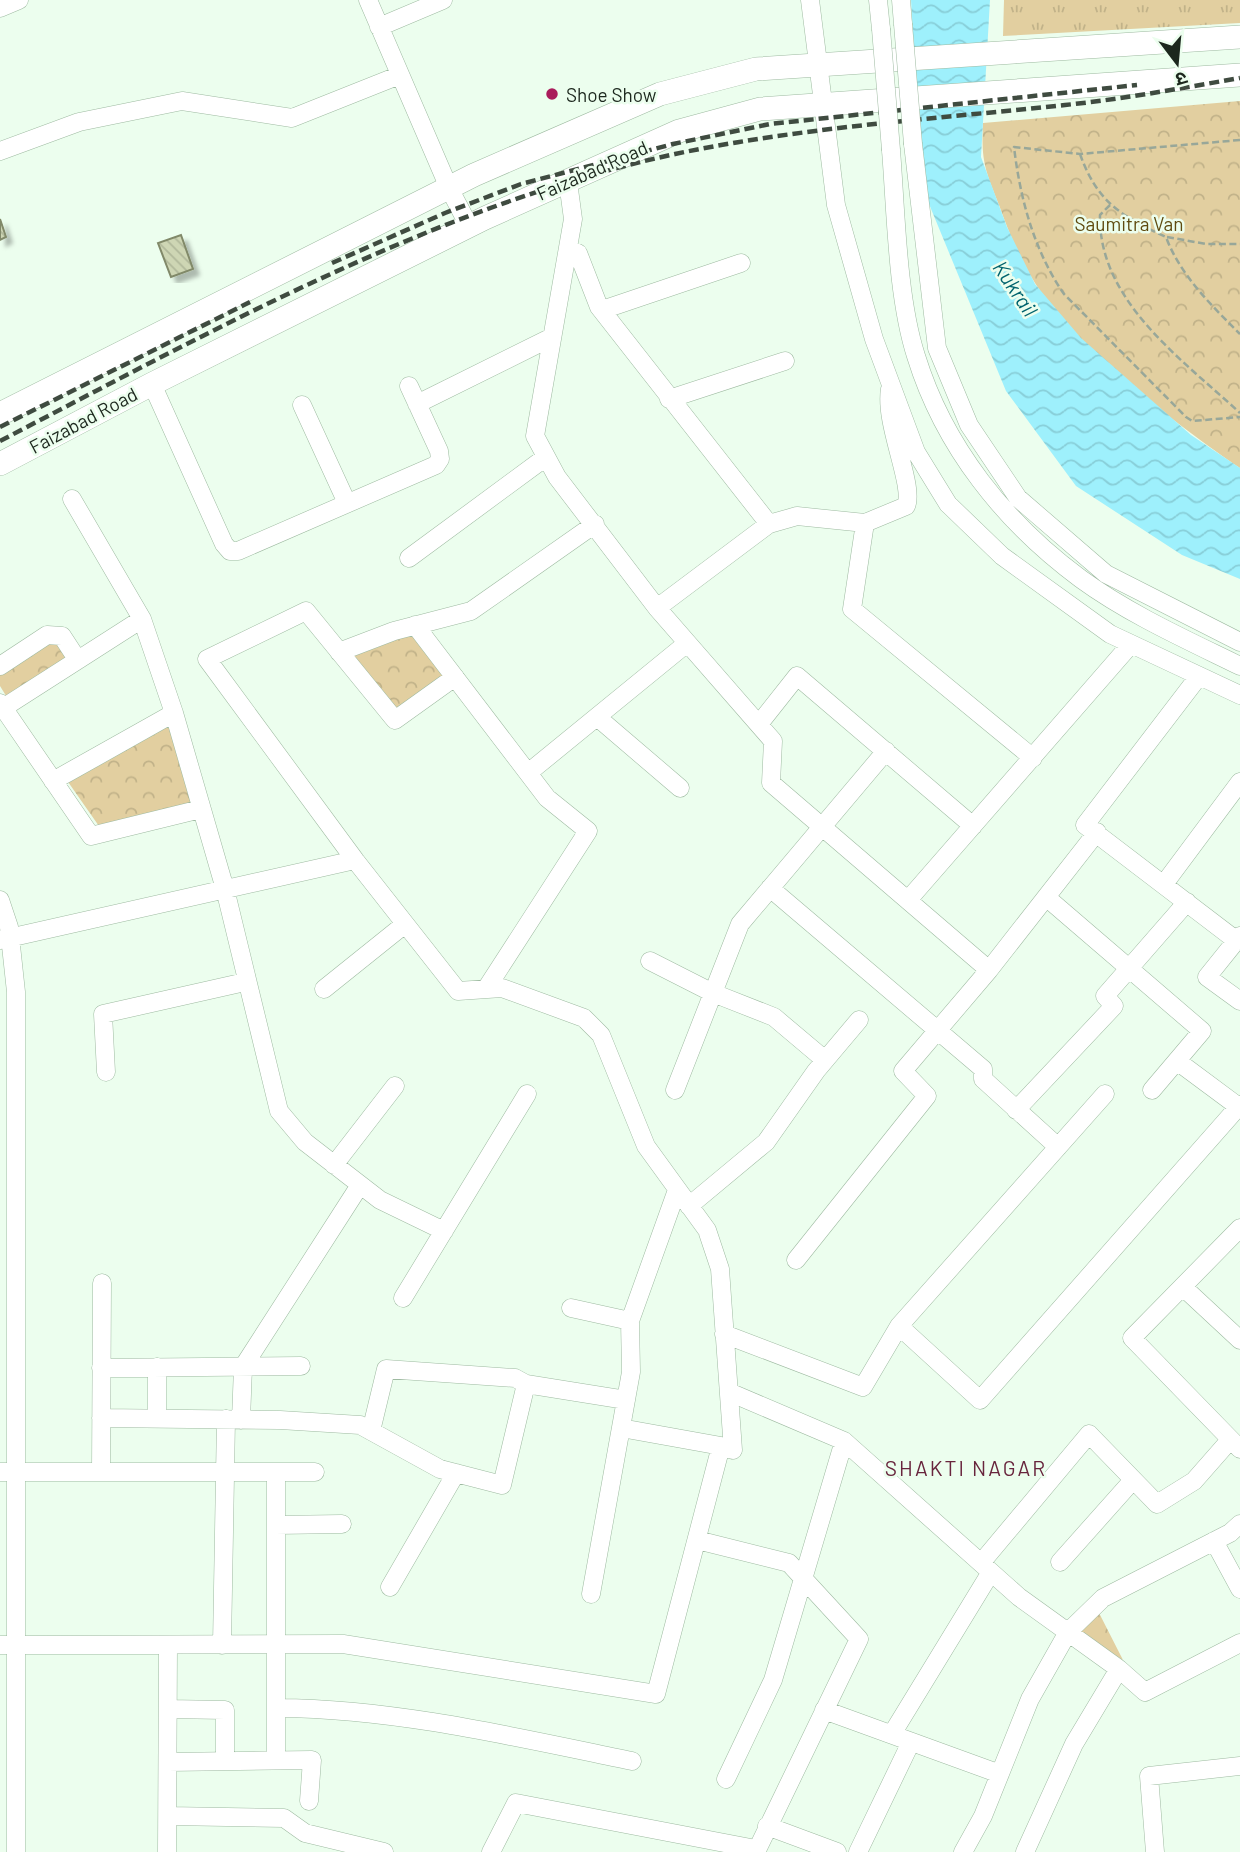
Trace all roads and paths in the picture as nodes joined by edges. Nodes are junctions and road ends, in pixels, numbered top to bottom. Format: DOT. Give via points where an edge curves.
graph roads {
  1 [pos="19,0"];
  2 [pos="368,0"];
  3 [pos="443,0"];
  4 [pos="810,0"];
  5 [pos="878,0"];
  6 [pos="901,0"];
  7 [pos="0,8"];
  8 [pos="379,27"];
  9 [pos="1240,37"];
  10 [pos="817,65"];
  11 [pos="400,75"];
  12 [pos="1240,75"];
  13 [pos="823,103"];
  14 [pos="1240,140"];
  15 [pos="0,151"];
  16 [pos="1080,154"];
  17 [pos="568,182"];
  18 [pos="449,188"];
  19 [pos="1110,205"];
  20 [pos="470,226"];
  21 [pos="1166,237"];
  22 [pos="1240,244"];
  23 [pos="568,249"];
  24 [pos="741,263"];
  25 [pos="602,310"];
  26 [pos="1240,334"];
  27 [pos="552,338"];
  28 [pos="785,360"];
  29 [pos="152,384"];
  30 [pos="891,384"];
  31 [pos="408,386"];
  32 [pos="669,399"];
  33 [pos="417,404"];
  34 [pos="302,405"];
  35 [pos="0,414"];
  36 [pos="1240,415"];
  37 [pos="546,457"];
  38 [pos="0,464"];
  39 [pos="72,499"];
  40 [pos="346,503"];
  41 [pos="864,523"];
  42 [pos="595,524"];
  43 [pos="769,524"];
  44 [pos="409,558"];
  45 [pos="657,608"];
  46 [pos="142,619"];
  47 [pos="415,625"];
  48 [pos="1240,642"];
  49 [pos="686,644"];
  50 [pos="1132,644"];
  51 [pos="339,652"];
  52 [pos="77,659"];
  53 [pos="0,666"];
  54 [pos="1240,666"];
  55 [pos="1199,676"];
  56 [pos="456,677"];
  57 [pos="1240,695"];
  58 [pos="1,707"];
  59 [pos="174,713"];
  60 [pos="597,717"];
  61 [pos="759,724"];
  62 [pos="886,751"];
  63 [pos="1032,758"];
  64 [pos="528,773"];
  65 [pos="53,781"];
  66 [pos="1240,782"];
  67 [pos="680,788"];
  68 [pos="201,809"];
  69 [pos="973,826"];
  70 [pos="822,827"];
  71 [pos="1097,832"];
  72 [pos="355,860"];
  73 [pos="1164,884"];
  74 [pos="770,888"];
  75 [pos="225,889"];
  76 [pos="1046,897"];
  77 [pos="0,900"];
  78 [pos="908,900"];
  79 [pos="1187,902"];
  80 [pos="405,924"];
  81 [pos="5,939"];
  82 [pos="1238,939"];
  83 [pos="650,961"];
  84 [pos="1129,968"];
  85 [pos="989,970"];
  86 [pos="245,982"];
  87 [pos="324,989"];
  88 [pos="486,989"];
  89 [pos="713,993"];
  90 [pos="1240,1001"];
  91 [pos="859,1020"];
  92 [pos="939,1029"];
  93 [pos="825,1060"];
  94 [pos="1177,1060"];
  95 [pos="106,1072"];
  96 [pos="395,1086"];
  97 [pos="675,1090"];
  98 [pos="1152,1090"];
  99 [pos="527,1094"];
  100 [pos="1105,1094"];
  101 [pos="1239,1106"];
  102 [pos="1016,1110"];
  103 [pos="1058,1147"];
  104 [pos="334,1165"];
  105 [pos="360,1185"];
  106 [pos="677,1189"];
  107 [pos="689,1206"];
  108 [pos="1240,1228"];
  109 [pos="444,1231"];
  110 [pos="796,1260"];
  111 [pos="102,1283"];
  112 [pos="1183,1287"];
  113 [pos="403,1298"];
  114 [pos="571,1308"];
  115 [pos="630,1321"];
  116 [pos="899,1326"];
  117 [pos="8,1334"];
  118 [pos="724,1334"];
  119 [pos="1240,1340"];
  120 [pos="302,1366"];
  121 [pos="157,1367"];
  122 [pos="243,1367"];
  123 [pos="102,1368"];
  124 [pos="526,1384"];
  125 [pos="729,1392"];
  126 [pos="626,1399"];
  127 [pos="101,1418"];
  128 [pos="157,1419"];
  129 [pos="234,1419"];
  130 [pos="621,1428"];
  131 [pos="371,1431"];
  132 [pos="844,1441"];
  133 [pos="1235,1444"];
  134 [pos="722,1446"];
  135 [pos="8,1472"];
  136 [pos="101,1472"];
  137 [pos="225,1472"];
  138 [pos="314,1472"];
  139 [pos="276,1473"];
  140 [pos="456,1473"];
  141 [pos="1133,1480"];
  142 [pos="342,1524"];
  143 [pos="1240,1524"];
  144 [pos="276,1525"];
  145 [pos="696,1540"];
  146 [pos="1214,1541"];
  147 [pos="1060,1562"];
  148 [pos="986,1568"];
  149 [pos="804,1579"];
  150 [pos="390,1587"];
  151 [pos="1240,1589"];
  152 [pos="591,1594"];
  153 [pos="1068,1632"];
  154 [pos="1240,1643"];
  155 [pos="8,1644"];
  156 [pos="222,1644"];
  157 [pos="278,1644"];
  158 [pos="168,1645"];
  159 [pos="1119,1669"];
  160 [pos="278,1708"];
  161 [pos="168,1709"];
  162 [pos="824,1710"];
  163 [pos="8,1711"];
  164 [pos="892,1734"];
  165 [pos="911,1742"];
  166 [pos="276,1760"];
  167 [pos="225,1761"];
  168 [pos="632,1761"];
  169 [pos="168,1762"];
  170 [pos="1240,1766"];
  171 [pos="1000,1774"];
  172 [pos="726,1779"];
  173 [pos="309,1801"];
  174 [pos="168,1816"];
  175 [pos="767,1826"];
  176 [pos="331,1846"];
  177 [pos="756,1850"];
  178 [pos="16,1852"];
  179 [pos="167,1852"];
  180 [pos="384,1852"];
  181 [pos="491,1852"];
  182 [pos="837,1852"];
  183 [pos="858,1852"];
  184 [pos="963,1852"];
  185 [pos="1025,1852"];
  186 [pos="1155,1852"];
  1 -- 7 [label="street"];
  2 -- 8 [label="street"];
  3 -- 8 [label="street"];
  4 -- 10 [label="street"];
  5 -- 54 [label="street, bridge" via="902,278 915,355 956,446 998,506 1082,579"];
  6 -- 48 [label="street, bridge" via="916,196 937,348 968,425 1018,498 1106,574"];
  8 -- 11 [label="street"];
  9 -- 10 [label="main road, bridge"];
  10 -- 13 [label="street"];
  10 -- 18 [label="main road" via="756,69 660,94"];
  11 -- 15 [label="street" via="292,118 181,101 79,121"];
  11 -- 18 [label="street"];
  12 -- 13 [label="main road, Faizabad Road, bridge"];
  13 -- 17 [label="main road, Faizabad Road" via="760,109 678,131"];
  13 -- 30 [label="street" via="836,205"];
  14 -- 16 [label="path"];
  16 -- 19 [label="path" via="1094,186"];
  16 -- 36 [label="path" via="1014,147 1022,197 1049,272 1076,307 1186,417 1192,421"];
  17 -- 20 [label="main road, Faizabad Road"];
  17 -- 23 [label="street" via="573,219"];
  18 -- 20 [label="street"];
  18 -- 35 [label="main road"];
  19 -- 21 [label="path"];
  19 -- 36 [label="path" via="1100,215 1100,226 1116,281 1127,299 1161,340"];
  20 -- 29 [label="main road, Faizabad Road"];
  21 -- 22 [label="path"];
  21 -- 26 [label="path" via="1173,255"];
  23 -- 25 [label="street" via="578,253"];
  23 -- 27 [label="street"];
  24 -- 25 [label="street"];
  25 -- 32 [label="street"];
  27 -- 33 [label="street"];
  27 -- 37 [label="street" via="536,436"];
  28 -- 32 [label="street"];
  29 -- 38 [label="main road, Faizabad Road"];
  29 -- 40 [label="street" via="230,551"];
  30 -- 41 [label="street" via="887,406 910,497 906,506"];
  30 -- 50 [label="street" via="916,452 948,504 1002,555 1110,634"];
  31 -- 33 [label="street"];
  32 -- 43 [label="street"];
  33 -- 40 [label="street" via="440,459 436,465"];
  34 -- 40 [label="street"];
  37 -- 42 [label="street"];
  37 -- 44 [label="street"];
  39 -- 46 [label="street"];
  41 -- 43 [label="street" via="797,516"];
  41 -- 63 [label="street" via="852,609"];
  42 -- 45 [label="street"];
  42 -- 47 [label="street" via="471,611"];
  43 -- 45 [label="street"];
  45 -- 49 [label="street"];
  46 -- 52 [label="street"];
  46 -- 59 [label="street"];
  47 -- 51 [label="street"];
  47 -- 56 [label="street"];
  49 -- 60 [label="street"];
  49 -- 61 [label="street"];
  50 -- 55 [label="street"];
  50 -- 63 [label="street"];
  51 -- 56 [label="street" via="395,720"];
  51 -- 72 [label="street" via="306,611 207,659"];
  52 -- 53 [label="street" via="62,636 47,635"];
  52 -- 58 [label="street"];
  55 -- 57 [label="street"];
  55 -- 71 [label="street" via="1085,825"];
  56 -- 64 [label="street"];
  58 -- 65 [label="street"];
  59 -- 65 [label="street"];
  59 -- 68 [label="street"];
  60 -- 64 [label="street"];
  60 -- 67 [label="street"];
  61 -- 62 [label="street" via="797,676"];
  61 -- 70 [label="street" via="773,741 771,783"];
  62 -- 69 [label="street"];
  62 -- 70 [label="street"];
  63 -- 69 [label="street"];
  64 -- 88 [label="street" via="547,798 589,831"];
  65 -- 68 [label="street" via="91,836"];
  66 -- 73 [label="street"];
  68 -- 75 [label="street"];
  69 -- 78 [label="street"];
  70 -- 74 [label="street"];
  70 -- 78 [label="street"];
  71 -- 73 [label="street"];
  71 -- 76 [label="street"];
  72 -- 75 [label="street"];
  72 -- 80 [label="street"];
  73 -- 79 [label="street"];
  74 -- 89 [label="street" via="740,924"];
  74 -- 92 [label="street"];
  75 -- 81 [label="street"];
  75 -- 86 [label="street"];
  76 -- 84 [label="street"];
  76 -- 85 [label="street"];
  77 -- 81 [label="street"];
  78 -- 85 [label="street"];
  79 -- 82 [label="street"];
  79 -- 84 [label="street"];
  80 -- 87 [label="street"];
  80 -- 88 [label="street" via="457,991"];
  81 -- 117 [label="street" via="16,992"];
  82 -- 90 [label="street" via="1207,977"];
  83 -- 89 [label="street"];
  84 -- 94 [label="street" via="1202,1031"];
  84 -- 102 [label="street" via="1105,996 1114,1006"];
  85 -- 92 [label="street"];
  86 -- 95 [label="street" via="103,1014"];
  86 -- 104 [label="street" via="279,1111 305,1142"];
  88 -- 106 [label="street" via="502,988 584,1018 601,1035 646,1146"];
  89 -- 93 [label="street" via="774,1017"];
  89 -- 97 [label="street"];
  91 -- 93 [label="street"];
  92 -- 102 [label="street" via="983,1069 984,1080"];
  92 -- 110 [label="street" via="903,1071 927,1096"];
  93 -- 107 [label="street" via="766,1142"];
  94 -- 98 [label="street"];
  94 -- 101 [label="street"];
  96 -- 104 [label="street"];
  99 -- 109 [label="street"];
  100 -- 103 [label="street"];
  101 -- 116 [label="street" via="980,1400"];
  102 -- 103 [label="street"];
  103 -- 116 [label="street"];
  104 -- 105 [label="street"];
  105 -- 109 [label="street" via="380,1200"];
  105 -- 122 [label="street"];
  106 -- 107 [label="street"];
  106 -- 115 [label="street"];
  107 -- 118 [label="street" via="707,1230 720,1269"];
  108 -- 112 [label="street"];
  109 -- 113 [label="street"];
  111 -- 123 [label="street"];
  112 -- 119 [label="street"];
  112 -- 133 [label="street" via="1132,1338"];
  114 -- 115 [label="street"];
  115 -- 126 [label="street" via="631,1372"];
  116 -- 118 [label="street" via="863,1387"];
  117 -- 135 [label="street"];
  118 -- 125 [label="street"];
  120 -- 122 [label="street"];
  121 -- 122 [label="street"];
  121 -- 123 [label="street"];
  121 -- 128 [label="street"];
  122 -- 129 [label="street"];
  123 -- 127 [label="street"];
  124 -- 126 [label="street"];
  124 -- 131 [label="street" via="515,1378 386,1368"];
  124 -- 140 [label="street" via="502,1485"];
  125 -- 132 [label="street"];
  125 -- 134 [label="street" via="733,1450"];
  126 -- 130 [label="street"];
  127 -- 128 [label="street"];
  127 -- 136 [label="street"];
  128 -- 129 [label="street"];
  129 -- 131 [label="street" via="360,1425"];
  129 -- 137 [label="street"];
  130 -- 134 [label="street"];
  130 -- 152 [label="street"];
  131 -- 140 [label="street" via="440,1469"];
  132 -- 148 [label="street"];
  132 -- 149 [label="street"];
  133 -- 141 [label="street" via="1195,1481 1157,1504"];
  134 -- 145 [label="street"];
  135 -- 136 [label="street"];
  135 -- 155 [label="street"];
  136 -- 137 [label="street"];
  137 -- 139 [label="street"];
  137 -- 156 [label="street"];
  138 -- 139 [label="street"];
  139 -- 144 [label="street"];
  140 -- 150 [label="street"];
  141 -- 147 [label="street"];
  141 -- 148 [label="street" via="1089,1434"];
  142 -- 144 [label="street"];
  143 -- 146 [label="street"];
  144 -- 157 [label="street"];
  145 -- 149 [label="street" via="789,1563"];
  145 -- 157 [label="street" via="656,1694 343,1644"];
  146 -- 151 [label="street"];
  146 -- 153 [label="street" via="1104,1598"];
  148 -- 153 [label="street"];
  148 -- 164 [label="street"];
  149 -- 162 [label="street" via="859,1639"];
  149 -- 172 [label="street" via="773,1680"];
  153 -- 159 [label="street"];
  153 -- 171 [label="street" via="1030,1699"];
  154 -- 159 [label="street" via="1145,1692"];
  155 -- 158 [label="street"];
  155 -- 163 [label="street"];
  156 -- 157 [label="street"];
  156 -- 158 [label="street"];
  157 -- 160 [label="street"];
  158 -- 161 [label="street"];
  159 -- 185 [label="street" via="1074,1744"];
  160 -- 166 [label="street"];
  160 -- 168 [label="street" via="335,1708 449,1723"];
  161 -- 167 [label="street" via="225,1710"];
  161 -- 169 [label="street"];
  162 -- 164 [label="street"];
  162 -- 175 [label="street"];
  163 -- 178 [label="street"];
  164 -- 165 [label="street"];
  165 -- 171 [label="street"];
  165 -- 183 [label="street"];
  166 -- 167 [label="street"];
  166 -- 173 [label="street" via="312,1760"];
  167 -- 169 [label="street"];
  169 -- 174 [label="street"];
  170 -- 186 [label="street" via="1149,1776"];
  171 -- 184 [label="street"];
  174 -- 176 [label="street" via="284,1818"];
  174 -- 179 [label="street"];
  175 -- 177 [label="street"];
  175 -- 182 [label="street"];
  176 -- 180 [label="street"];
  177 -- 181 [label="street" via="516,1803"];
}
